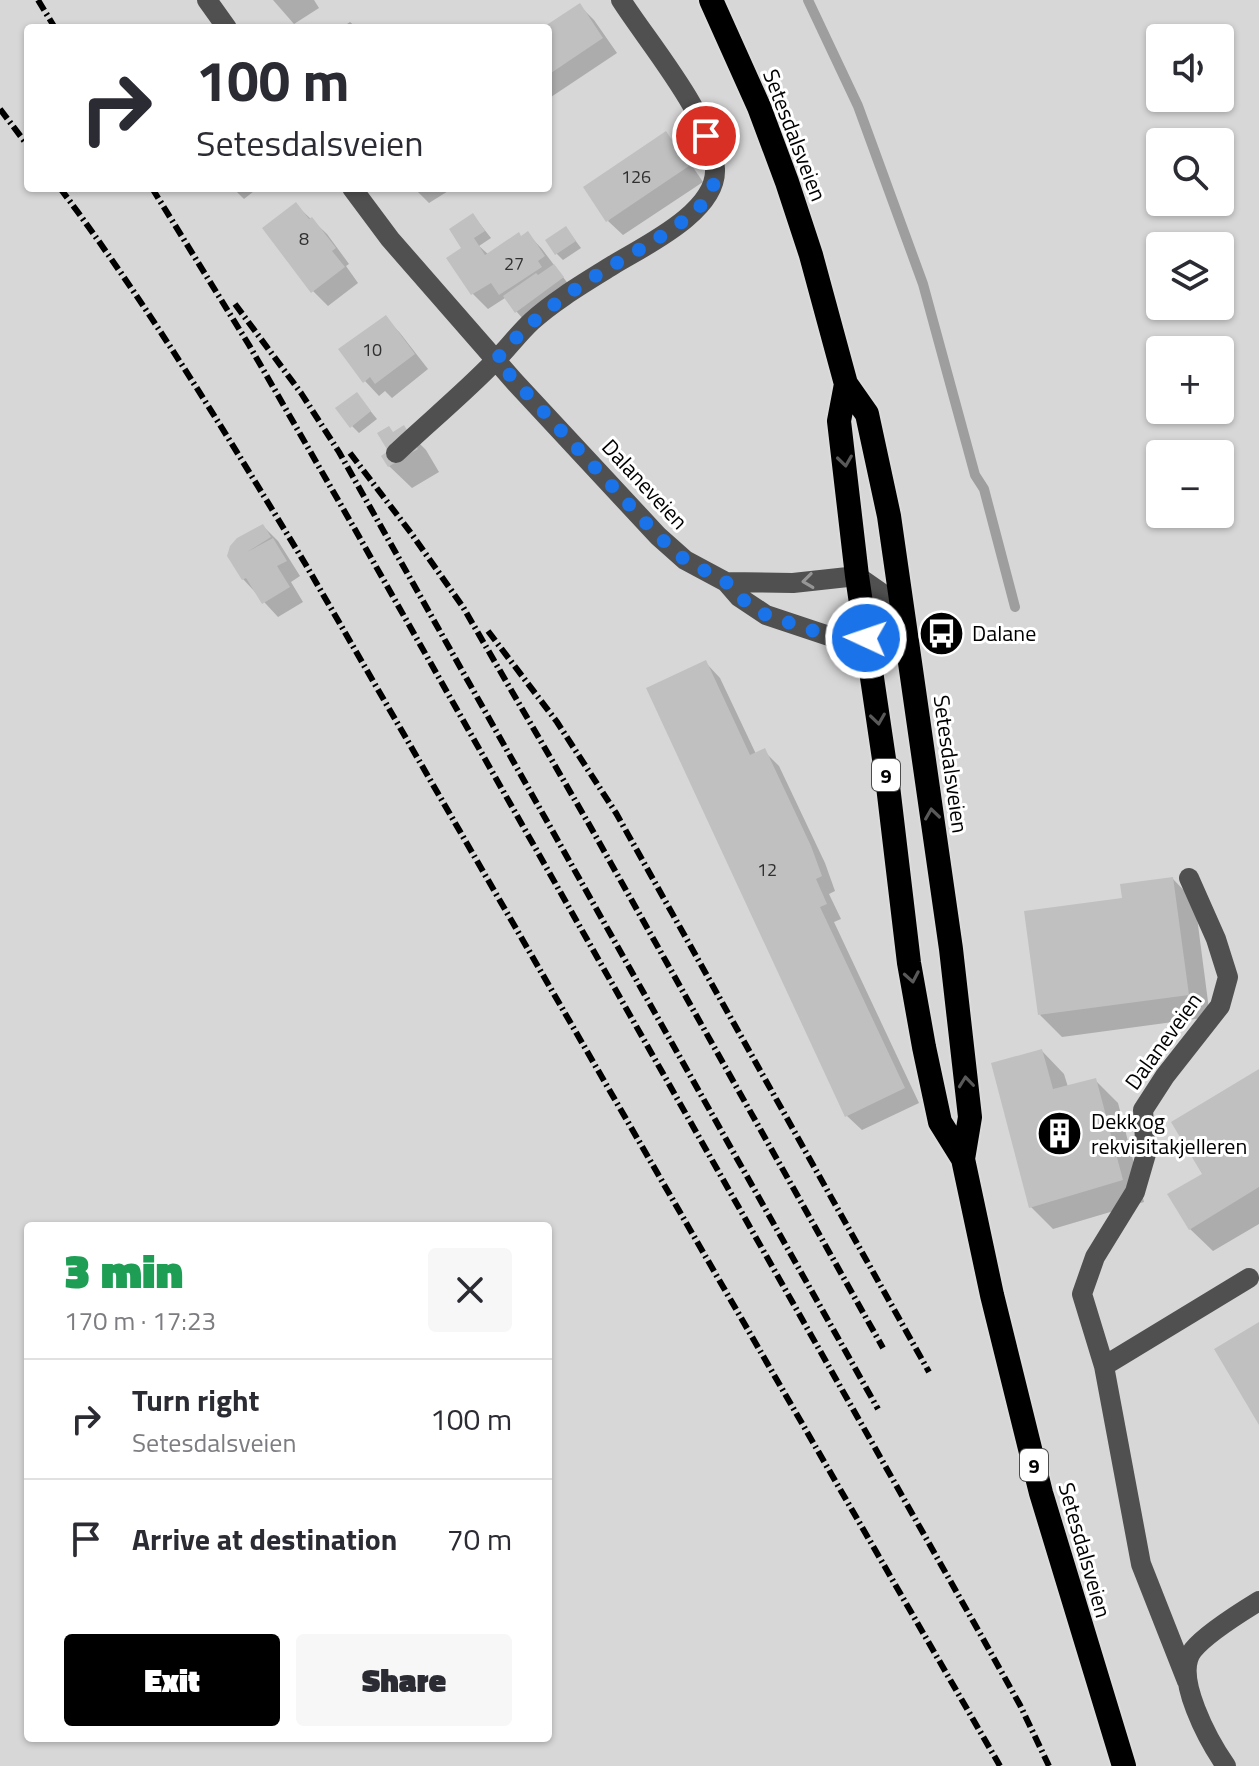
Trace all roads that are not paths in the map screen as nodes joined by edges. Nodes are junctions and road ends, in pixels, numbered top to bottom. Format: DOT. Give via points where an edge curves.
graph roads {
  1 [pos="207,0"];
  2 [pos="621,0"];
  3 [pos="711,0"];
  4 [pos="224,24"];
  5 [pos="355,192"];
  6 [pos="496,360"];
  7 [pos="846,384"];
  8 [pos="396,453"];
  9 [pos="857,576"];
  10 [pos="726,582"];
  11 [pos="903,608"];
  12 [pos="866,638"];
  13 [pos="1189,878"];
  14 [pos="963,1159"];
  15 [pos="1249,1278"];
  16 [pos="1104,1366"];
  17 [pos="1259,1601"];
  18 [pos="1187,1681"];
  19 [pos="1124,1766"];
  20 [pos="1226,1766"];
  1 -- 4 [label="street"];
  2 -- 6 [label="street" via="700,121 716,173 709,195 649,244 534,319"];
  3 -- 7 [label="highway, Setesdalsveien / 9" via="787,182"];
  5 -- 6 [label="street, Dalaneveien"];
  6 -- 8 [label="street"];
  6 -- 10 [label="street, Dalaneveien" via="658,536 685,560"];
  7 -- 9 [label="highway, Setesdalsveien / 9, one-way" via="839,421"];
  7 -- 11 [label="highway, Setesdalsveien / 9" via="867,414"];
  9 -- 10 [label="street, Dalaneveien, one-way" via="793,583"];
  9 -- 11 [label="street"];
  9 -- 12 [label="highway, Setesdalsveien / 9"];
  10 -- 12 [label="street, Dalaneveien" via="766,615 835,638"];
  11 -- 12 [label="street"];
  14 -- 11 [label="highway, Setesdalsveien / 9, one-way" via="970,1117"];
  12 -- 14 [label="highway, Setesdalsveien / 9, one-way" via="924,1047 940,1122"];
  13 -- 16 [label="street, Dalaneveien" via="1228,977 1220,1006 1143,1110 1146,1154 1135,1192 1095,1257 1082,1294"];
  14 -- 19 [label="highway, Setesdalsveien / 9" via="1041,1493"];
  15 -- 16 [label="street"];
  16 -- 18 [label="street, Dalaneveien" via="1141,1564"];
  17 -- 18 [label="street" via="1193,1649 1186,1662"];
  18 -- 20 [label="street, Dalaneveien" via="1210,1743"];
}
